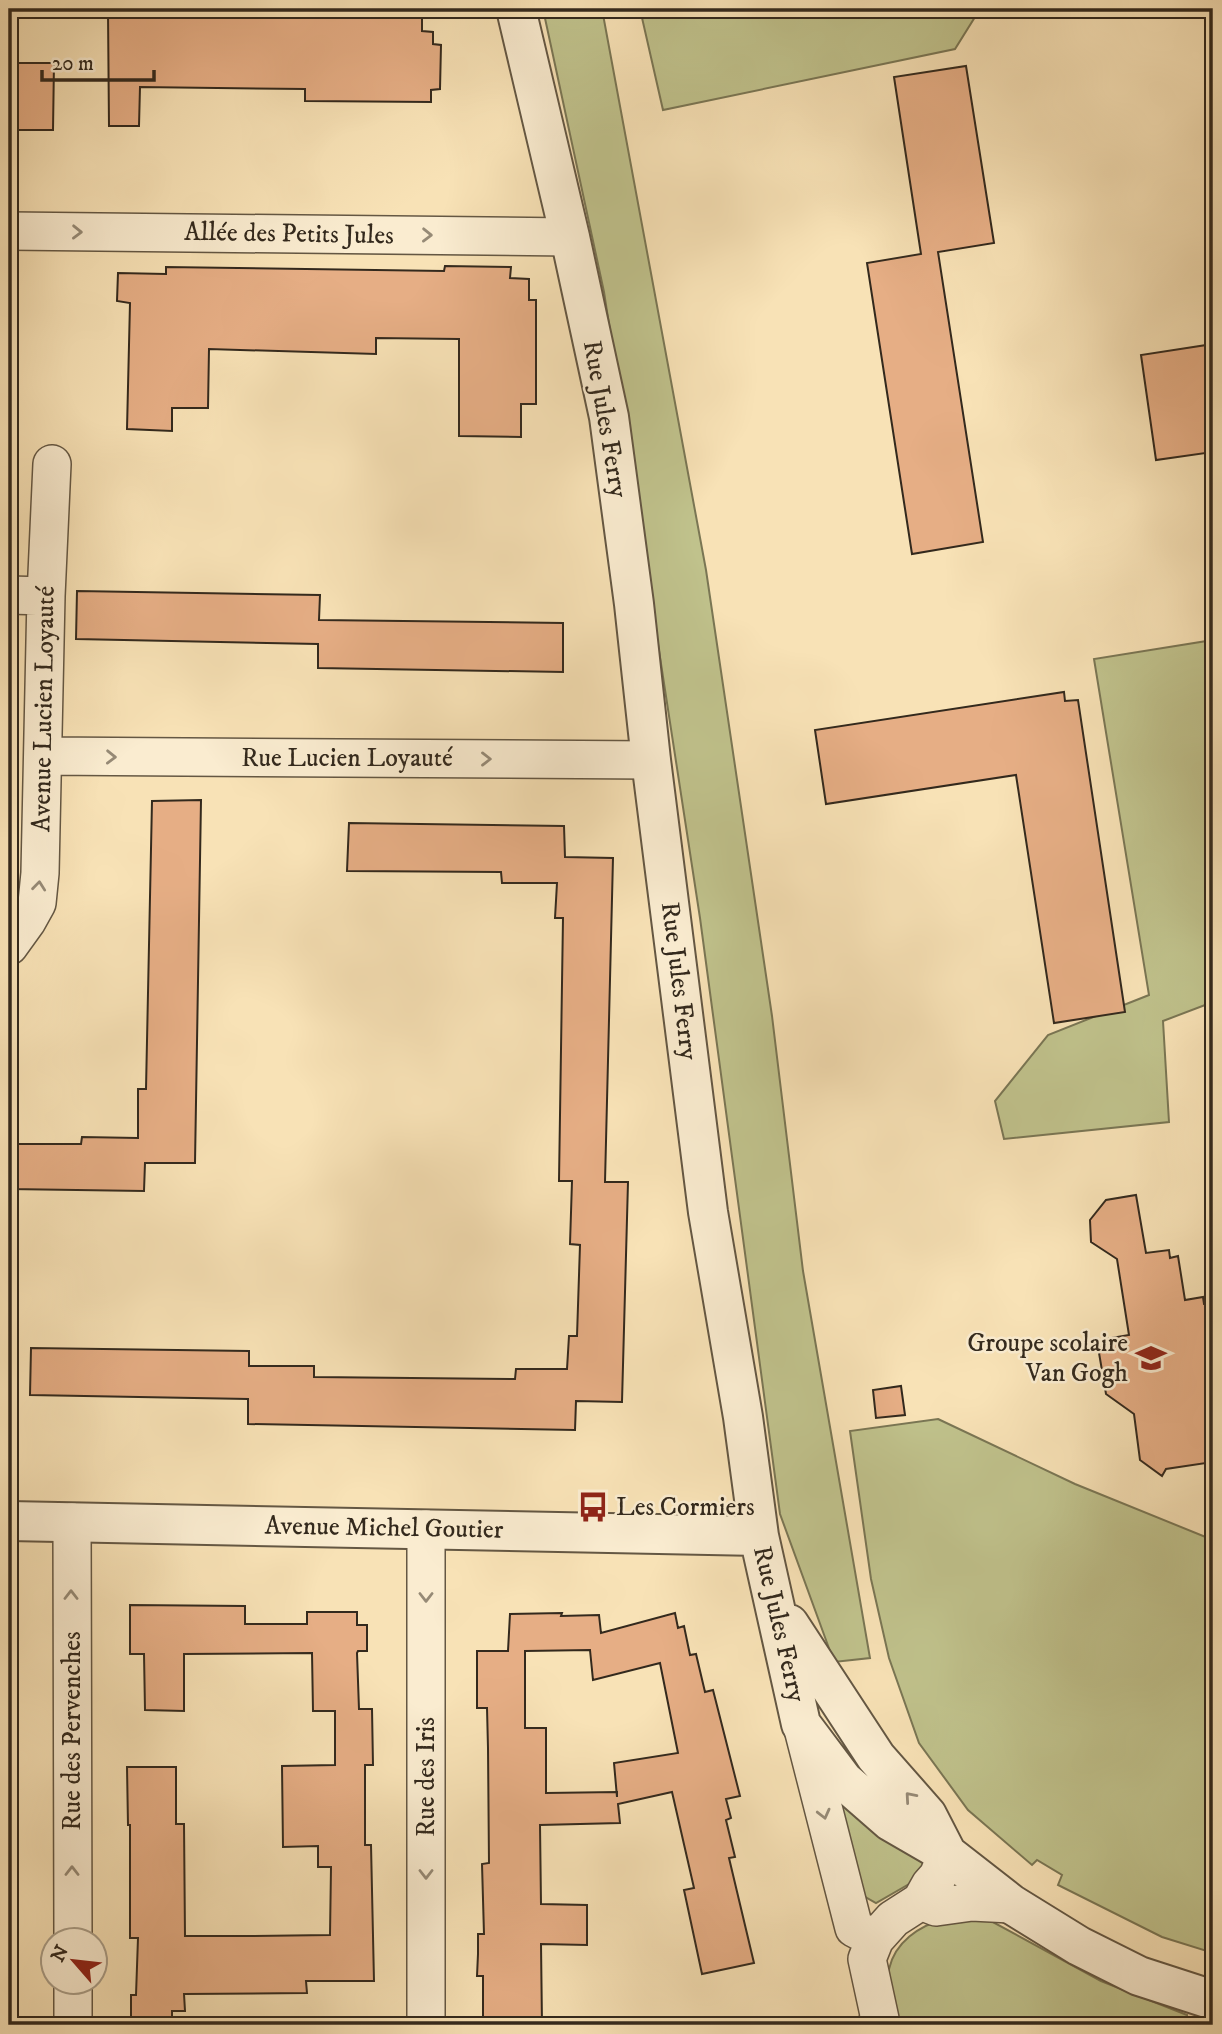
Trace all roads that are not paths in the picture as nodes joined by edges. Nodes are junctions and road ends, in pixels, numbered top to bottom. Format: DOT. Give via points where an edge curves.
graph roads {
  1 [pos="516,9"];
  2 [pos="9,231"];
  3 [pos="570,237"];
  4 [pos="52,464"];
  5 [pos="9,595"];
  6 [pos="46,596"];
  7 [pos="43,756"];
  8 [pos="651,760"];
  9 [pos="9,946"];
  10 [pos="9,1521"];
  11 [pos="72,1522"];
  12 [pos="426,1529"];
  13 [pos="759,1536"];
  14 [pos="773,1598"];
  15 [pos="801,1724"];
  16 [pos="947,1854"];
  17 [pos="921,1901"];
  18 [pos="1011,1904"];
  19 [pos="73,1926"];
  20 [pos="871,1949"];
  21 [pos="73,1996"];
  22 [pos="1213,2000"];
  23 [pos="73,2025"];
  24 [pos="426,2025"];
  25 [pos="876,2025"];
  1 -- 3 [label="street, Rue Jules Ferry"];
  2 -- 3 [label="street, Allée des Petits Jules, one-way"];
  3 -- 8 [label="street, Rue Jules Ferry" via="608,417"];
  4 -- 6 [label="street, Avenue Lucien Loyauté"];
  5 -- 6 [label="street"];
  6 -- 7 [label="street, Avenue Lucien Loyauté"];
  7 -- 8 [label="street, Rue Lucien Loyauté, one-way"];
  9 -- 7 [label="street, Avenue Lucien Loyauté, one-way" via="37,903"];
  8 -- 13 [label="street, Rue Jules Ferry" via="708,1212"];
  10 -- 11 [label="street, Avenue Michel Goutier"];
  11 -- 12 [label="street, Avenue Michel Goutier"];
  19 -- 11 [label="street, Rue des Pervenches, one-way"];
  12 -- 13 [label="street, Avenue Michel Goutier"];
  12 -- 24 [label="street, Rue des Iris, one-way"];
  13 -- 14 [label="street, Rue Jules Ferry"];
  14 -- 15 [label="street, Rue Jules Ferry"];
  16 -- 14 [label="street, one-way" via="927,1815 876,1757"];
  15 -- 16 [label="street" via="843,1780 890,1821"];
  15 -- 20 [label="street, Rue Jules Ferry, one-way" via="854,1928"];
  16 -- 17 [label="street"];
  16 -- 18 [label="street"];
  17 -- 18 [label="street" via="936,1907 972,1902"];
  17 -- 20 [label="street" via="893,1919"];
  18 -- 22 [label="street" via="1139,1976"];
  20 -- 25 [label="street" via="880,2019"];
  21 -- 23 [label="street"];
}
